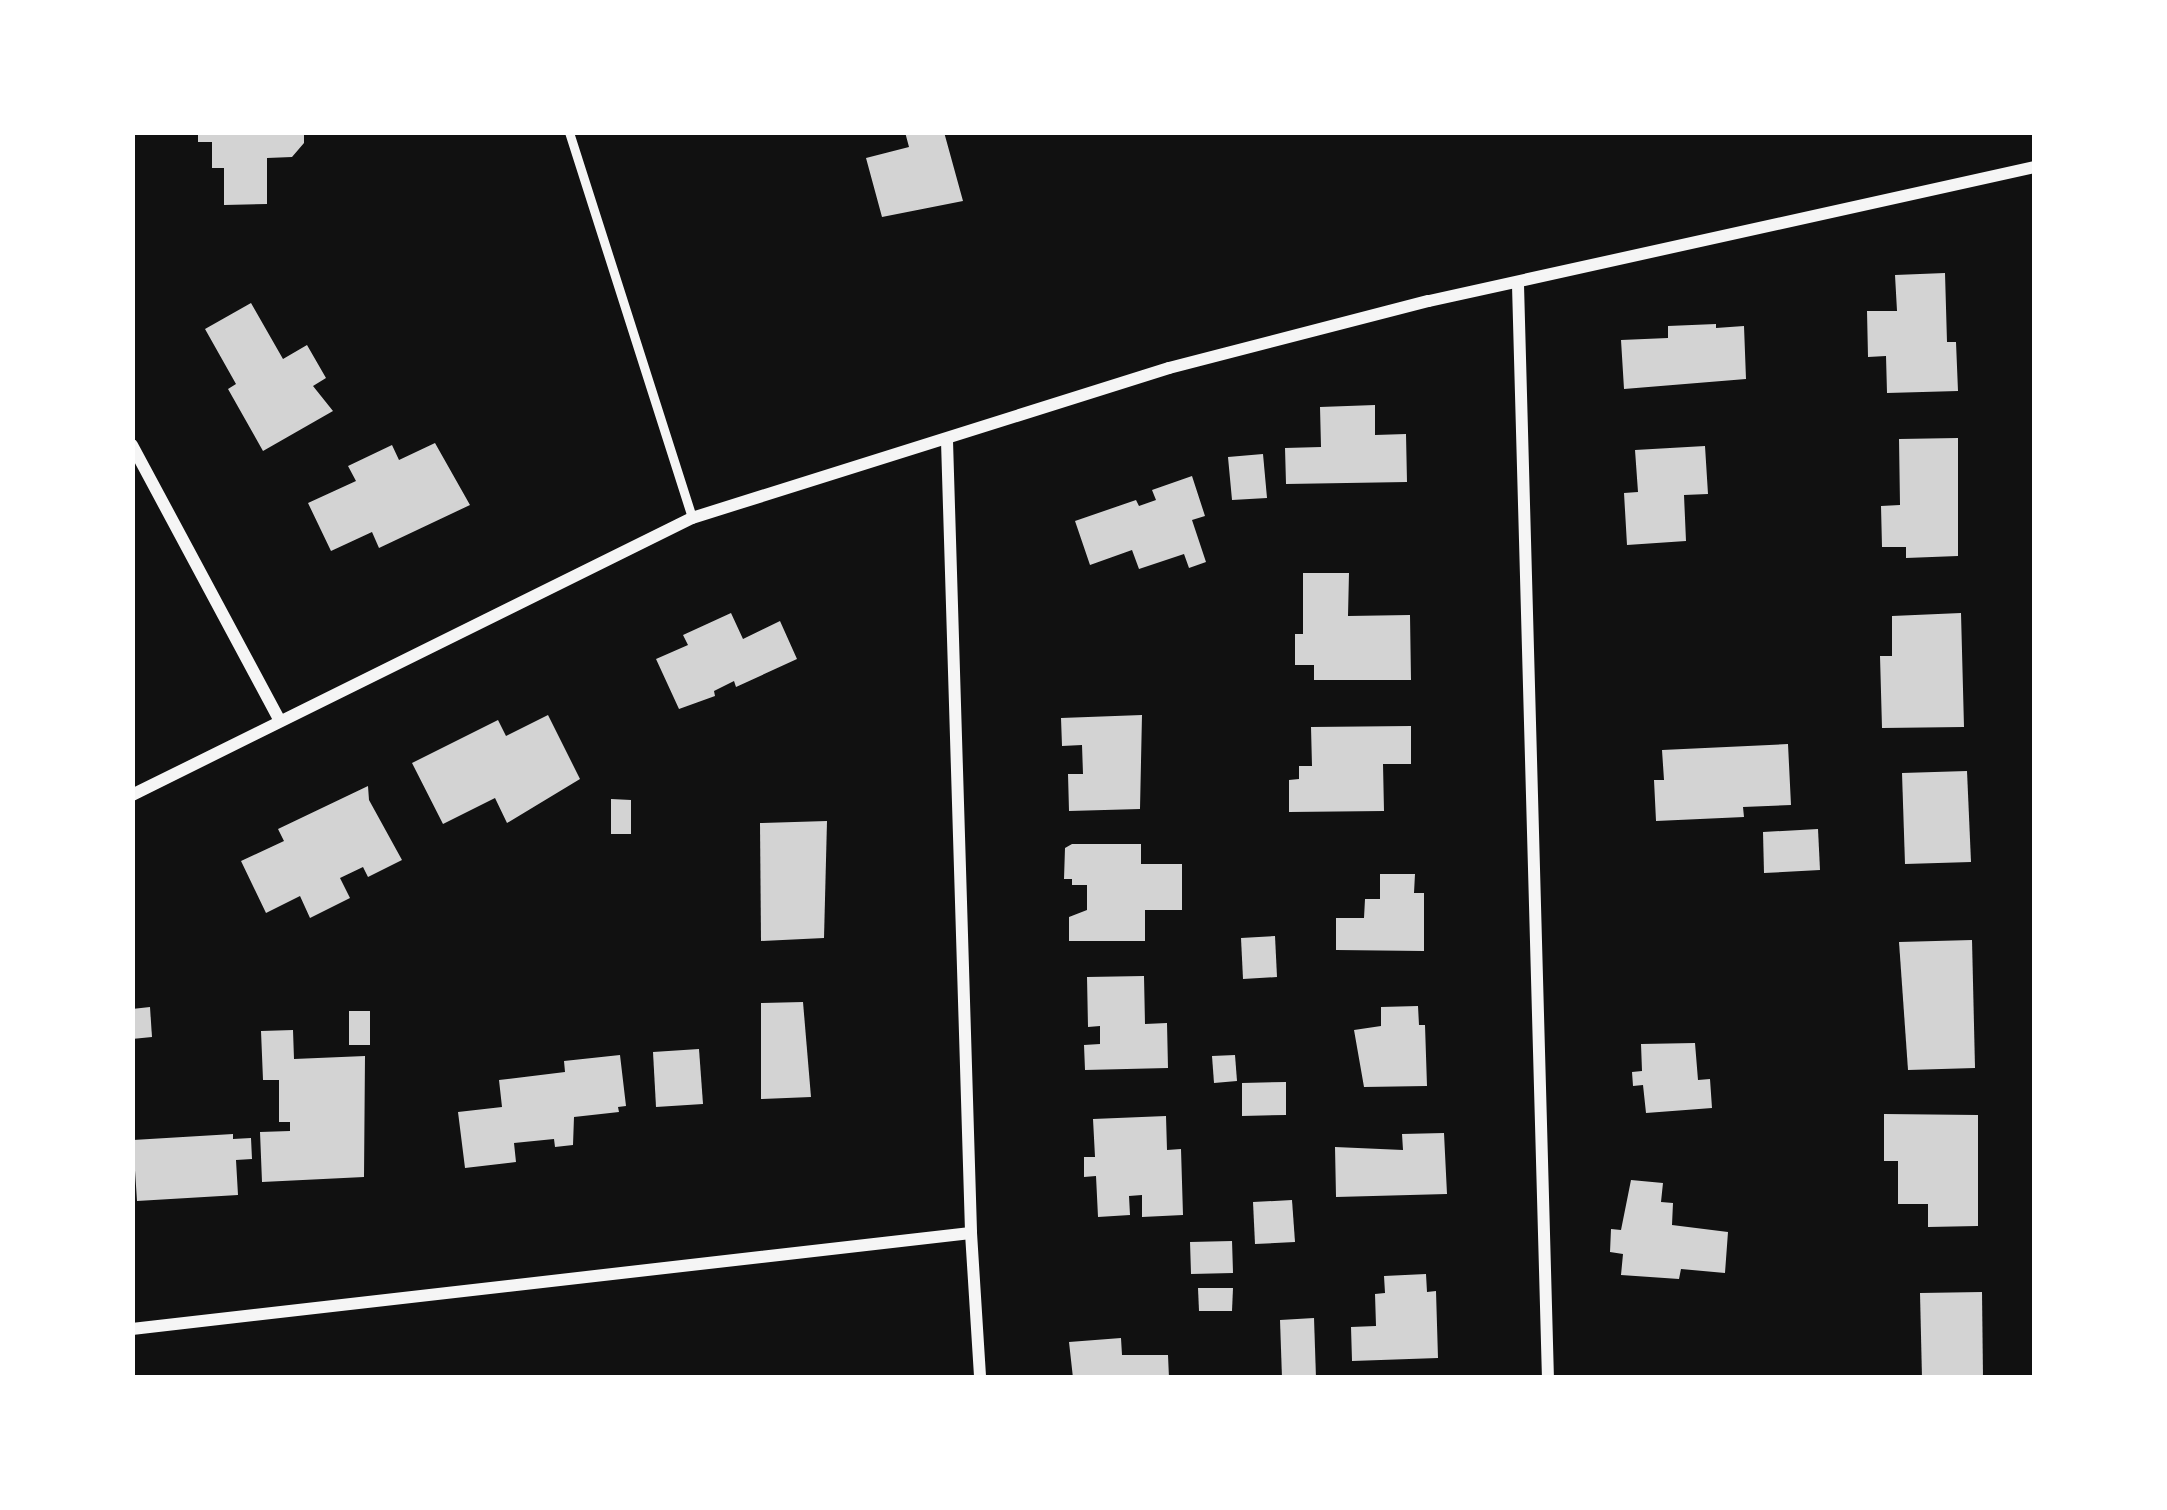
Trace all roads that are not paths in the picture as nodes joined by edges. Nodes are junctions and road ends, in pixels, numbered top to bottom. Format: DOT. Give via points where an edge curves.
graph roads {
  1 [pos="569,132"];
  2 [pos="2035,167"];
  3 [pos="1518,285"];
  4 [pos="947,441"];
  5 [pos="132,445"];
  6 [pos="692,518"];
  7 [pos="279,719"];
  8 [pos="132,795"];
  9 [pos="971,1233"];
  10 [pos="132,1329"];
  11 [pos="980,1378"];
  12 [pos="1548,1378"];
  1 -- 6 [label="lane"];
  2 -- 3 [label="street"];
  3 -- 4 [label="street" via="1169,368"];
  3 -- 12 [label="street"];
  4 -- 6 [label="street"];
  4 -- 9 [label="street"];
  5 -- 7 [label="street"];
  6 -- 7 [label="street"];
  7 -- 8 [label="street"];
  9 -- 10 [label="street"];
  9 -- 11 [label="street"];
}
